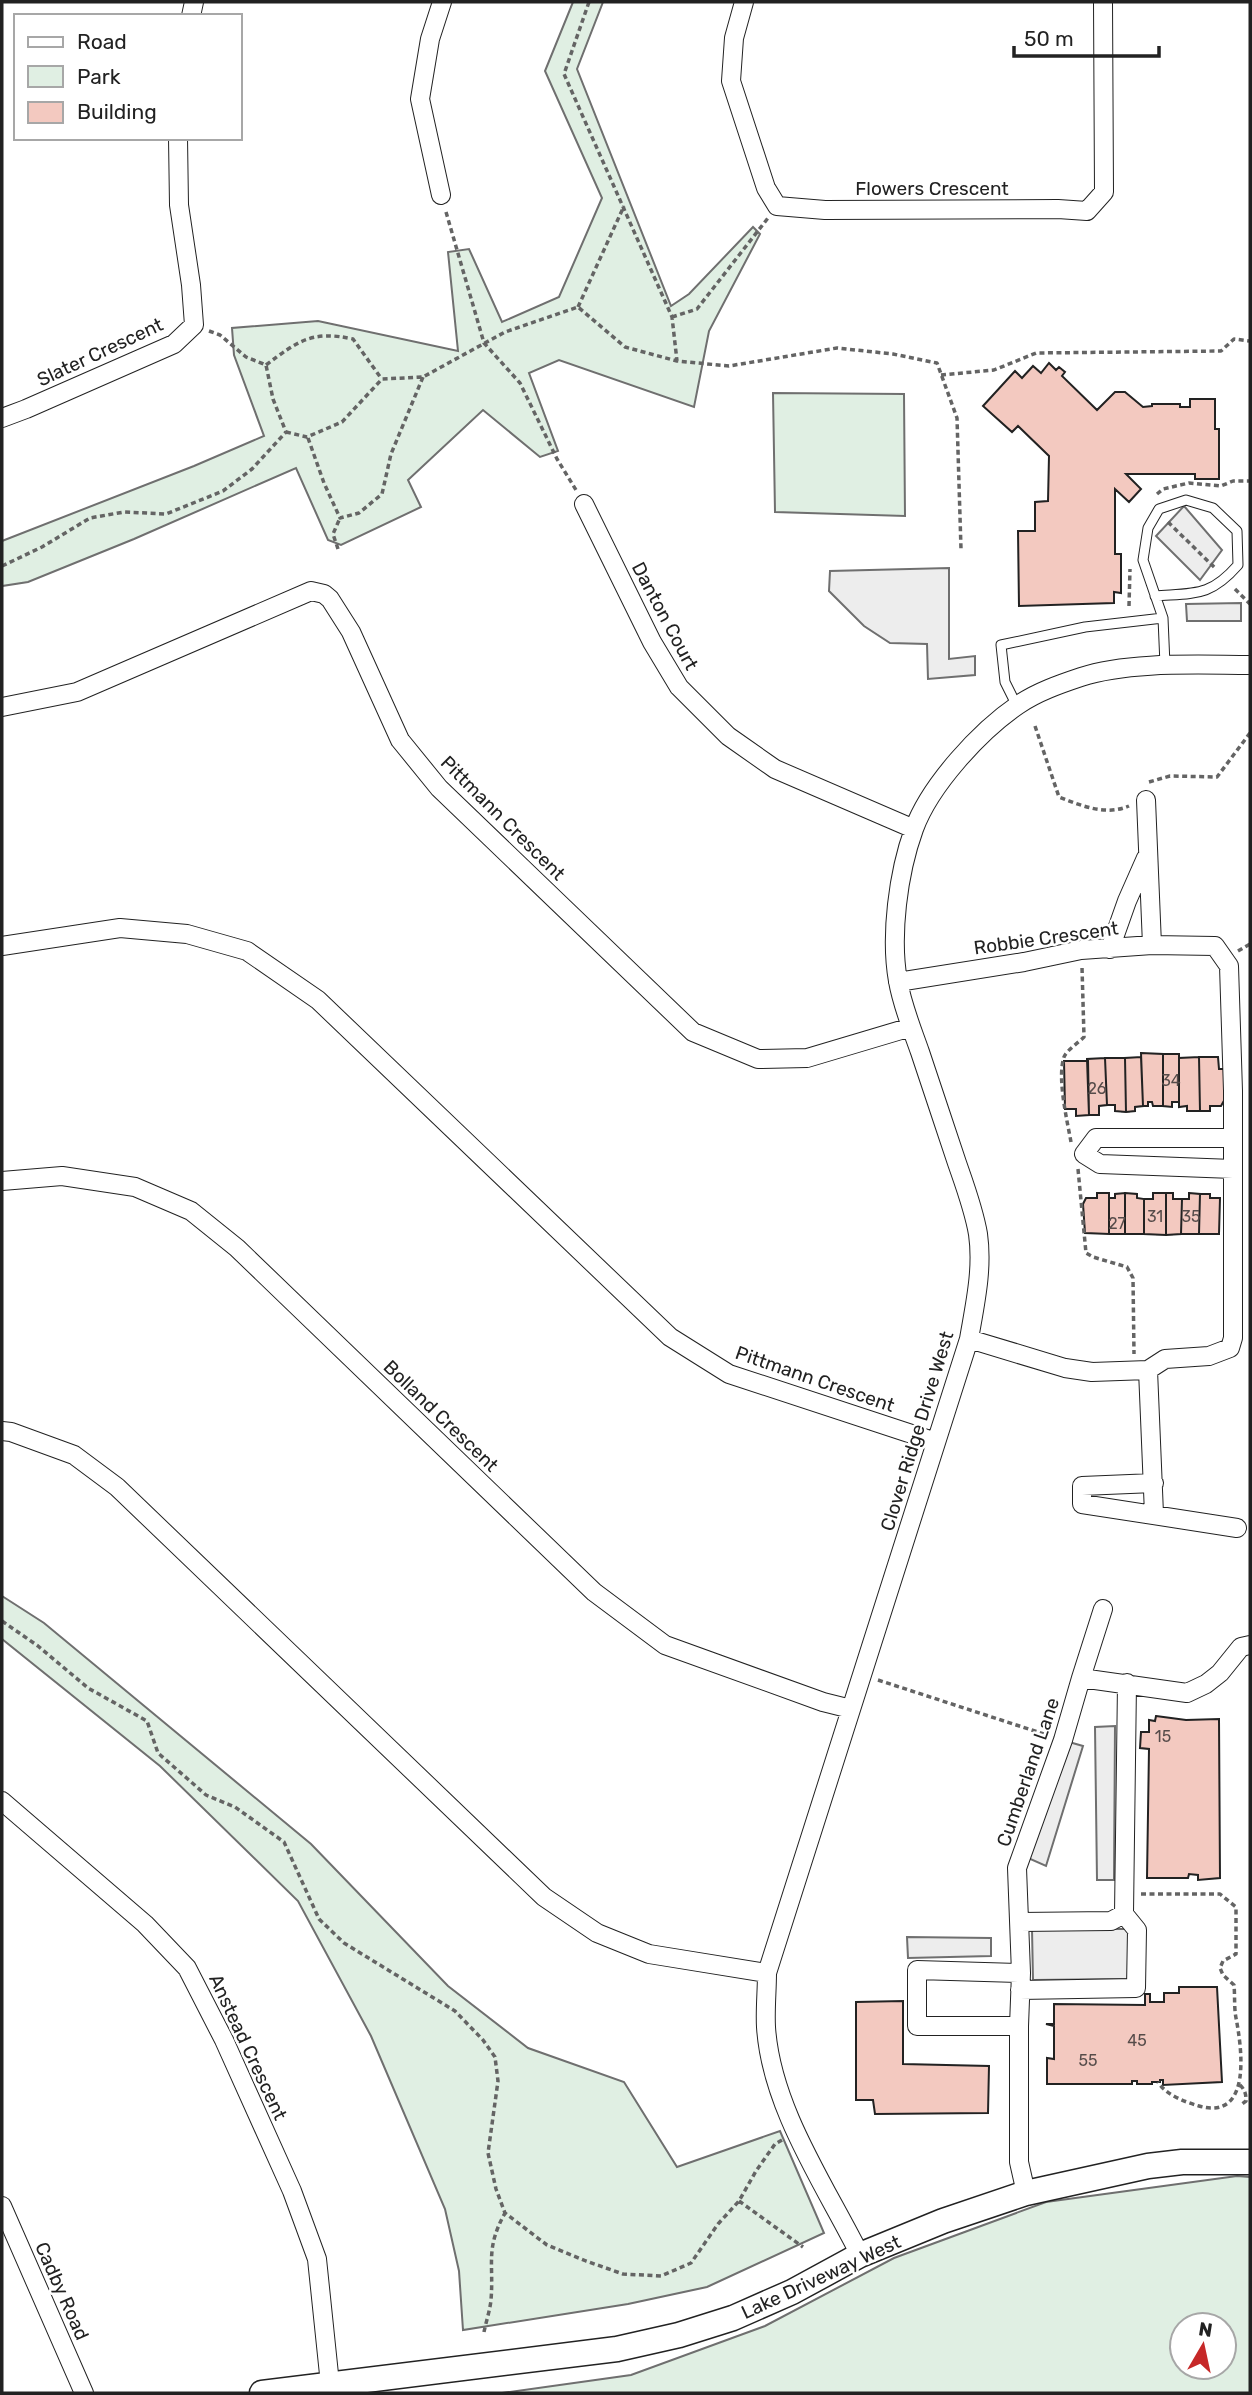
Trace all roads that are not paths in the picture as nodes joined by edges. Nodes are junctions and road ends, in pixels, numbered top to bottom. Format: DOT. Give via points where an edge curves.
graph roads {
  1 [pos="442,2"];
  2 [pos="744,2"];
  3 [pos="1103,2"];
  4 [pos="178,140"];
  5 [pos="441,195"];
  6 [pos="2,418"];
  7 [pos="584,503"];
  8 [pos="1155,596"];
  9 [pos="1163,618"];
  10 [pos="1165,665"];
  11 [pos="1250,665"];
  12 [pos="1017,706"];
  13 [pos="2,707"];
  14 [pos="1146,800"];
  15 [pos="914,829"];
  16 [pos="1147,855"];
  17 [pos="1152,945"];
  18 [pos="2,946"];
  19 [pos="1110,949"];
  20 [pos="898,982"];
  21 [pos="911,1027"];
  22 [pos="1233,1138"];
  23 [pos="1233,1169"];
  24 [pos="2,1181"];
  25 [pos="970,1339"];
  26 [pos="1148,1370"];
  27 [pos="2,1431"];
  28 [pos="936,1442"];
  29 [pos="1154,1483"];
  30 [pos="1154,1514"];
  31 [pos="1237,1528"];
  32 [pos="1103,1609"];
  33 [pos="1250,1645"];
  34 [pos="1081,1678"];
  35 [pos="1126,1684"];
  36 [pos="851,1709"];
  37 [pos="2,1801"];
  38 [pos="1124,1914"];
  39 [pos="1020,1922"];
  40 [pos="767,1973"];
  41 [pos="1021,1981"];
  42 [pos="1019,2026"];
  43 [pos="1250,2162"];
  44 [pos="1026,2193"];
  45 [pos="2,2206"];
  46 [pos="860,2255"];
  47 [pos="330,2384"];
  48 [pos="84,2393"];
  49 [pos="262,2393"];
  1 -- 5 [label="street" via="430,38 420,99"];
  2 -- 3 [label="street, Flowers Crescent" via="734,38 731,81 766,188 777,206 1087,211 1104,192"];
  4 -- 6 [label="street, Slater Crescent" via="179,205 194,325 174,344"];
  7 -- 15 [label="street, Danton Court" via="679,687 728,736 775,769"];
  8 -- 8 [label="lane" via="1143,560 1148,528 1159,509 1186,500 1213,508 1237,531 1238,565 1226,579 1199,593"];
  8 -- 9 [label="lane"];
  9 -- 10 [label="lane"];
  9 -- 12 [label="lane" via="1085,627 1001,645 1005,682"];
  10 -- 11 [label="street, Clover Ridge Drive West"];
  10 -- 12 [label="street, Clover Ridge Drive West" via="1084,676"];
  12 -- 15 [label="street, Clover Ridge Drive West" via="987,729 946,776"];
  13 -- 21 [label="street, Pittmann Crescent" via="77,692 311,591 324,594 351,632 400,740 439,788 693,1032 758,1059 807,1058"];
  14 -- 16 [label="street"];
  15 -- 20 [label="street, Clover Ridge Drive West" via="899,889 894,934"];
  16 -- 17 [label="street"];
  16 -- 19 [label="street"];
  17 -- 19 [label="street, Robbie Crescent"];
  17 -- 22 [label="street, Robbie Crescent" via="1215,946 1229,966"];
  18 -- 28 [label="street, Pittmann Crescent" via="120,928 187,934 247,951 318,1000 670,1337 729,1374"];
  19 -- 20 [label="street, Robbie Crescent"];
  20 -- 21 [label="street, Clover Ridge Drive West"];
  21 -- 25 [label="street, Clover Ridge Drive West" via="978,1233 980,1269"];
  22 -- 23 [label="street, Robbie Crescent"];
  22 -- 23 [label="street" via="1097,1138 1084,1154 1100,1164"];
  23 -- 26 [label="street, Robbie Crescent" via="1230,1348 1209,1356 1165,1359"];
  24 -- 36 [label="street, Bolland Crescent" via="62,1176 123,1185 191,1211 237,1248 604,1600 665,1645"];
  25 -- 26 [label="street, Robbie Crescent" via="1065,1368"];
  25 -- 28 [label="street, Clover Ridge Drive West"];
  26 -- 29 [label="street"];
  27 -- 40 [label="street" via="74,1455 117,1487 544,1897 597,1933 649,1954"];
  28 -- 36 [label="street, Clover Ridge Drive West"];
  29 -- 30 [label="street"];
  29 -- 30 [label="street" via="1082,1486 1082,1504"];
  30 -- 31 [label="street"];
  32 -- 34 [label="street, Cumberland Lane"];
  33 -- 35 [label="street" via="1241,1647 1206,1684 1187,1693"];
  34 -- 35 [label="street"];
  34 -- 39 [label="street, Cumberland Lane" via="1017,1868"];
  35 -- 38 [label="street"];
  36 -- 40 [label="street, Clover Ridge Drive West"];
  37 -- 47 [label="street, Anstead Crescent" via="145,1924 187,1968 292,2191 317,2259"];
  38 -- 39 [label="street" via="1111,1921"];
  38 -- 41 [label="street" via="1137,1930 1136,1988"];
  39 -- 41 [label="street, Cumberland Lane"];
  40 -- 46 [label="street, Clover Ridge Drive West" via="766,2028 775,2074 797,2133"];
  41 -- 42 [label="street, Cumberland Lane"];
  41 -- 42 [label="street" via="917,1970 917,2026"];
  42 -- 44 [label="street, Cumberland Lane" via="1019,2162"];
  43 -- 44 [label="street, Lake Driveway West" via="1159,2165"];
  44 -- 46 [label="street, Lake Driveway West"];
  45 -- 48 [label="street, Cadby Road"];
  46 -- 47 [label="street, Lake Driveway West" via="792,2292 680,2335 617,2349"];
  47 -- 49 [label="street, Lake Driveway West"];
}
